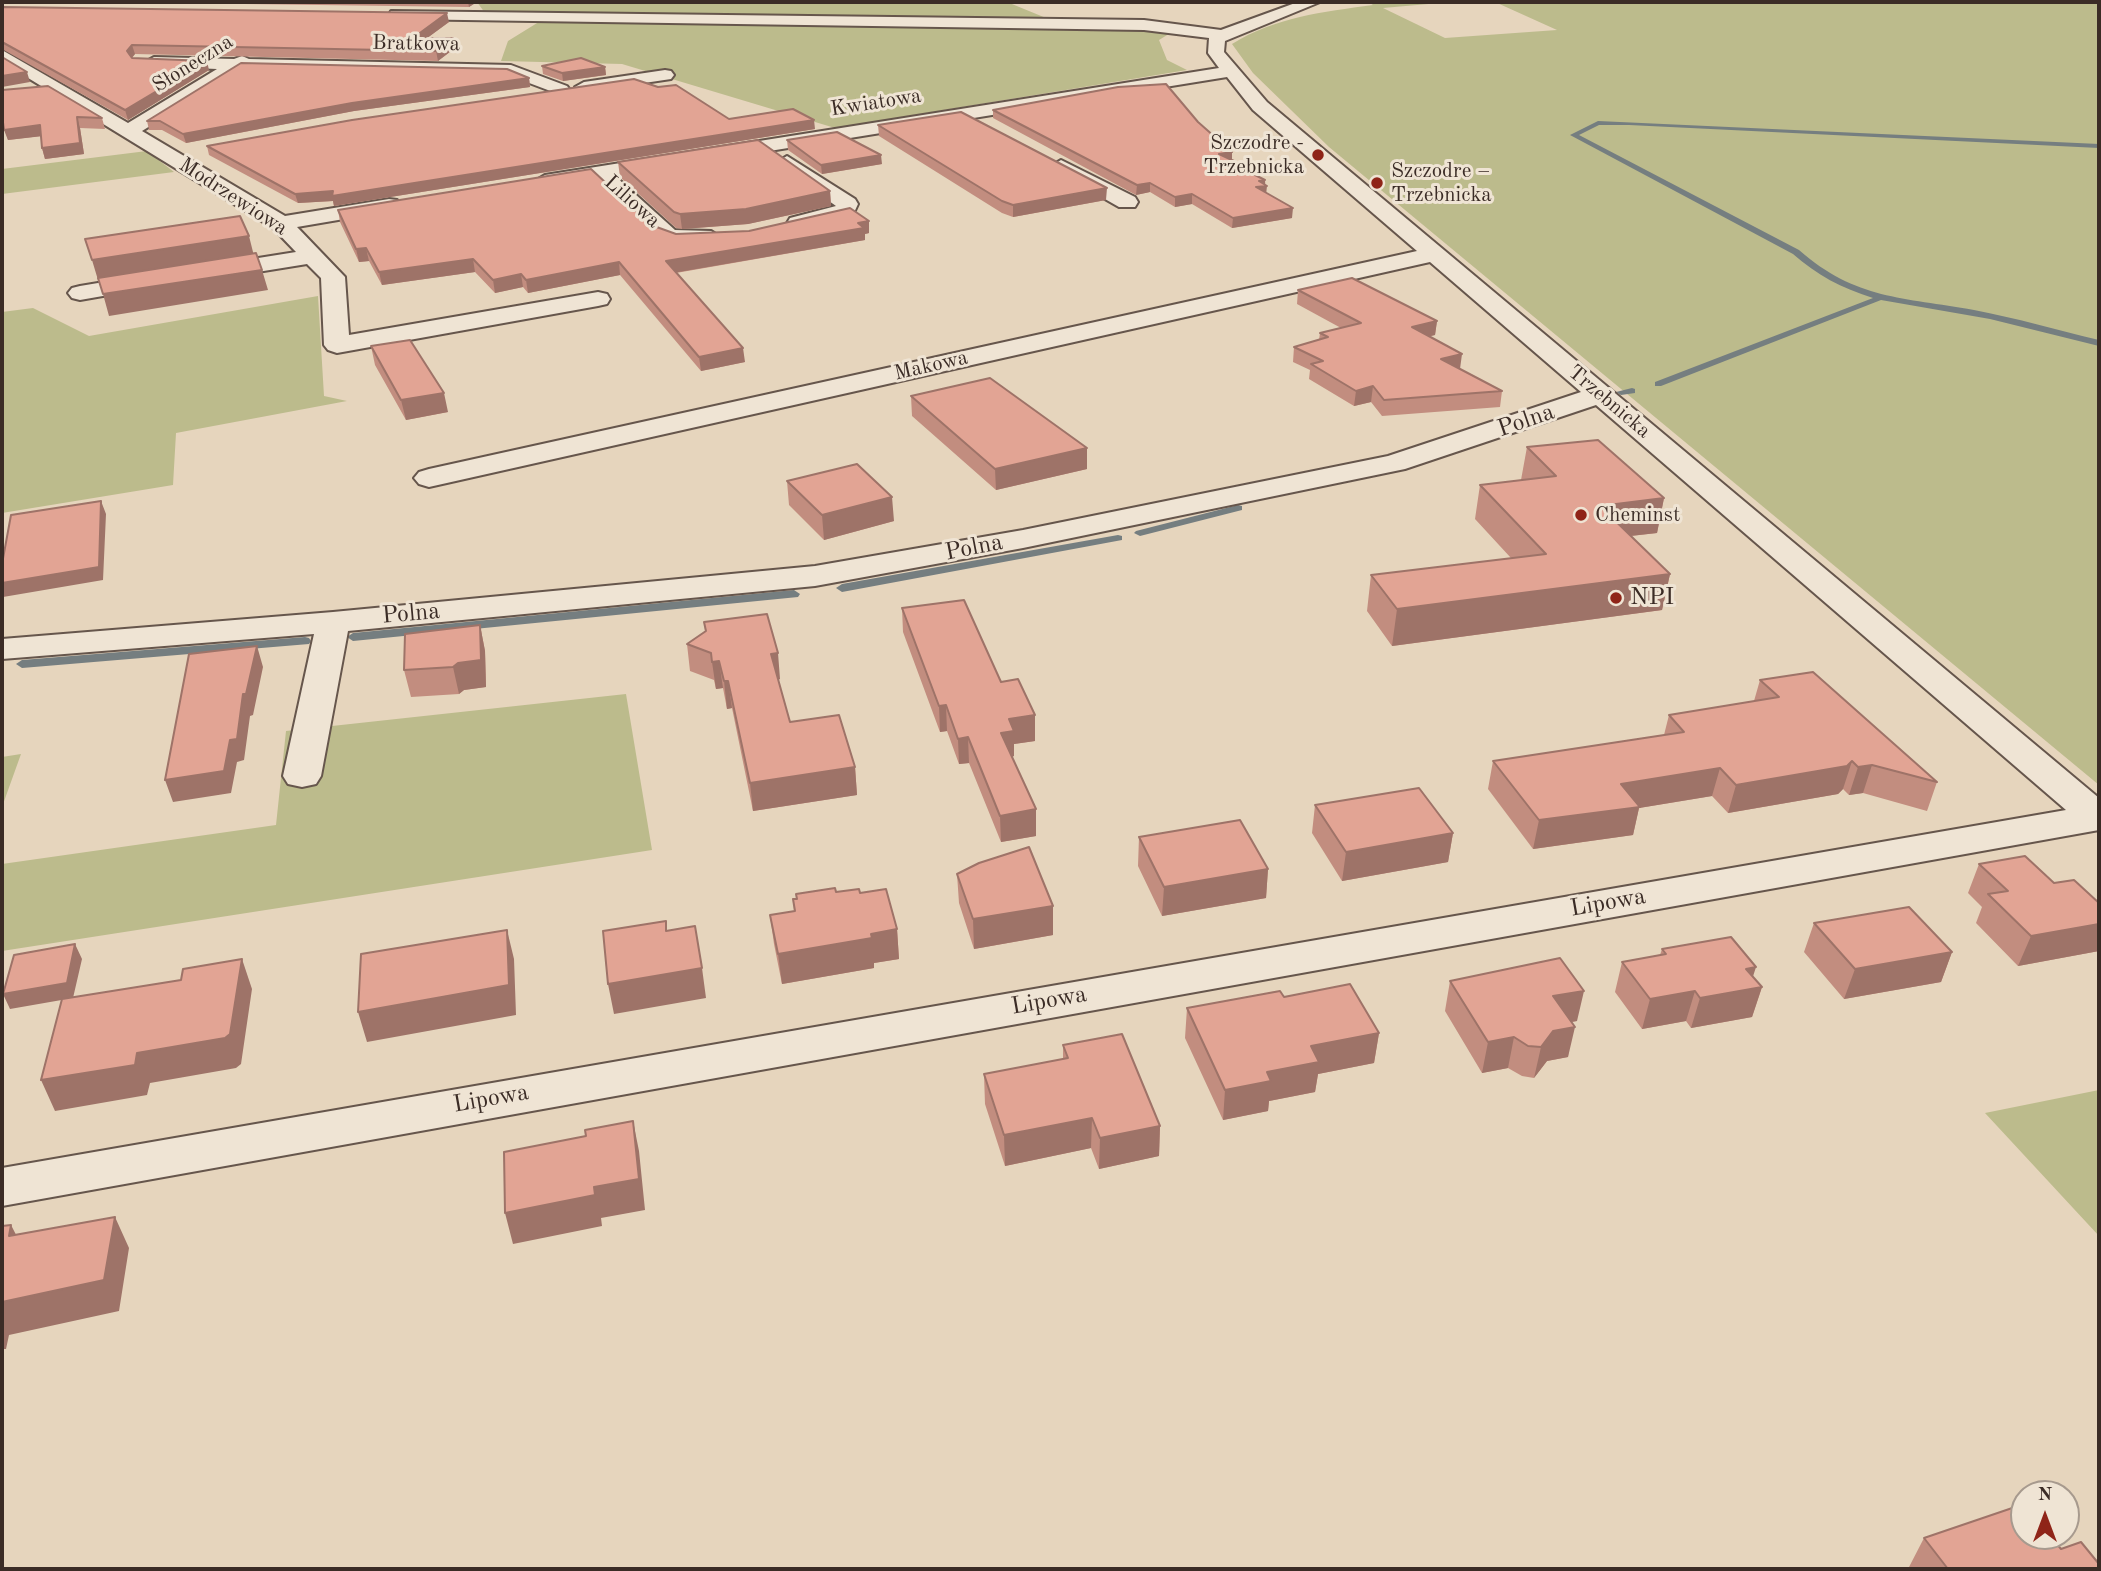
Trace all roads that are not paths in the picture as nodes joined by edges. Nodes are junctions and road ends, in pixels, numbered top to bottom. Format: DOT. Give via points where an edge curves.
graph roads {
  1 [pos="1312,2"];
  2 [pos="386,14"];
  3 [pos="1223,35"];
  4 [pos="261,49"];
  5 [pos="2,55"];
  6 [pos="141,61"];
  7 [pos="238,64"];
  8 [pos="1230,72"];
  9 [pos="665,75"];
  10 [pos="55,88"];
  11 [pos="561,90"];
  12 [pos="28,91"];
  13 [pos="520,96"];
  14 [pos="961,112"];
  15 [pos="128,131"];
  16 [pos="996,131"];
  17 [pos="764,145"];
  18 [pos="195,150"];
  19 [pos="167,155"];
  20 [pos="1044,157"];
  21 [pos="599,172"];
  22 [pos="519,185"];
  23 [pos="413,202"];
  24 [pos="1127,202"];
  25 [pos="281,223"];
  26 [pos="782,226"];
  27 [pos="731,235"];
  28 [pos="1433,254"];
  29 [pos="313,256"];
  30 [pos="80,293"];
  31 [pos="598,299"];
  32 [pos="1600,395"];
  33 [pos="429,478"];
  34 [pos="333,622"];
  35 [pos="2,649"];
  36 [pos="302,776"];
  37 [pos="2098,817"];
  38 [pos="2,1186"];
  1 -- 3 [label="street"];
  2 -- 3 [label="street" via="1167,26"];
  3 -- 8 [label="street, Trzebnicka" via="1215,48"];
  4 -- 7 [label="street, Słoneczna"];
  5 -- 10 [label="street, Modrzewiowa"];
  6 -- 7 [label="street, Bratkowa"];
  7 -- 11 [label="street, Bratkowa" via="511,70"];
  7 -- 15 [label="street, Słoneczna"];
  8 -- 14 [label="street, Kwiatowa"];
  8 -- 28 [label="street, Trzebnicka" via="1273,118"];
  9 -- 11 [label="street"];
  10 -- 12 [label="street"];
  10 -- 15 [label="street, Modrzewiowa"];
  11 -- 13 [label="street"];
  14 -- 16 [label="street"];
  14 -- 17 [label="street, Kwiatowa"];
  15 -- 19 [label="street, Modrzewiowa"];
  17 -- 21 [label="street, Kwiatowa"];
  17 -- 26 [label="street" via="847,204 844,212 833,217"];
  18 -- 19 [label="street"];
  19 -- 25 [label="street, Modrzewiowa"];
  20 -- 24 [label="street"];
  21 -- 22 [label="street, Kwiatowa"];
  21 -- 27 [label="street, Liliowa" via="667,235 678,239"];
  23 -- 25 [label="street"];
  25 -- 29 [label="street, Modrzewiowa"];
  28 -- 32 [label="street, Trzebnicka"];
  28 -- 33 [label="street, Makowa"];
  29 -- 30 [label="street"];
  29 -- 31 [label="street, Modrzewiowa" via="333,277 337,345"];
  32 -- 34 [label="street, Polna" via="1395,463 898,562 815,576"];
  32 -- 37 [label="street, Trzebnicka"];
  34 -- 35 [label="street, Polna"];
  34 -- 36 [label="street"];
  37 -- 38 [label="street, Lipowa"];
}
